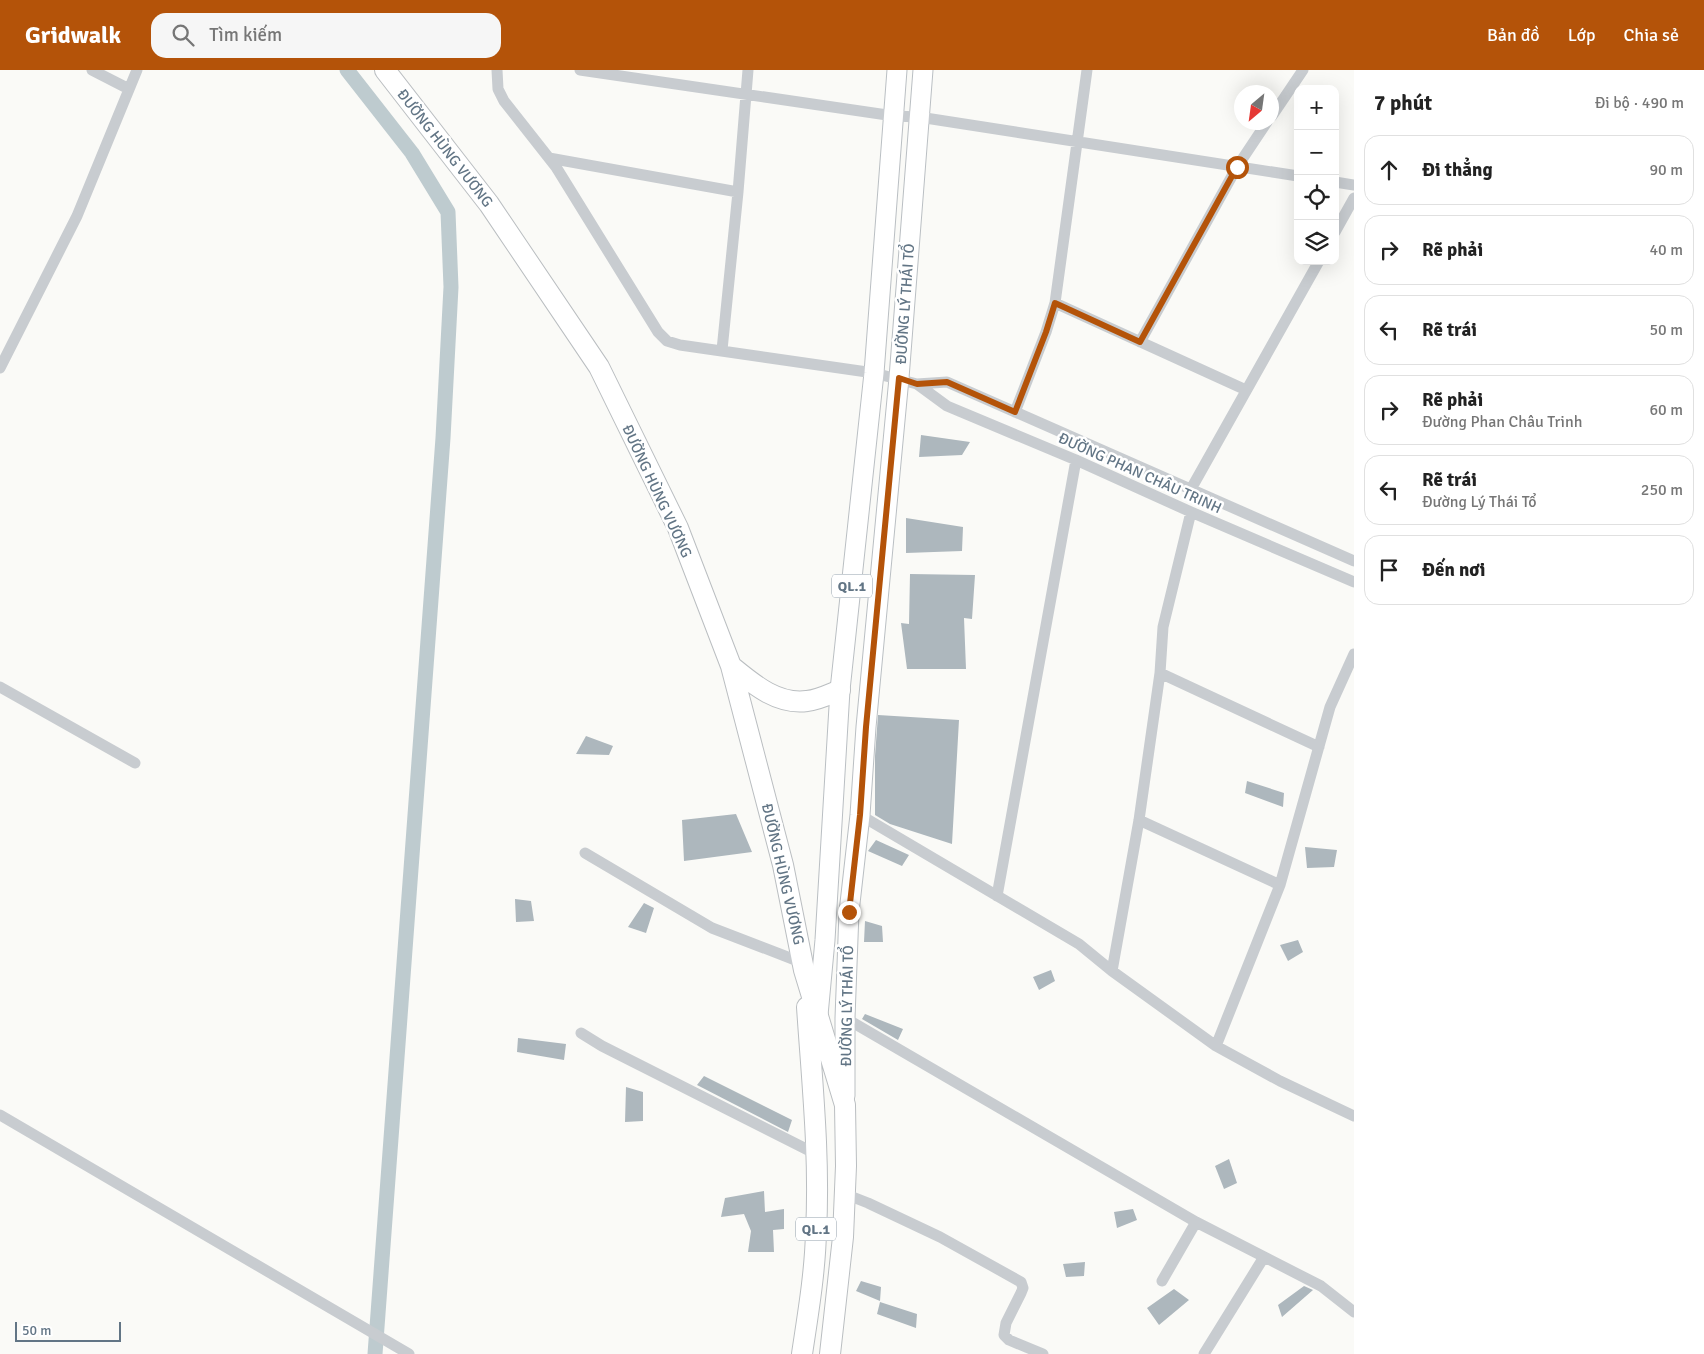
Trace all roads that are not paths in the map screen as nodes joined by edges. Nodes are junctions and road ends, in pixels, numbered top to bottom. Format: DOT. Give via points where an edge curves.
graph roads {
  1 [pos="92,70"];
  2 [pos="137,70"];
  3 [pos="385,70"];
  4 [pos="497,70"];
  5 [pos="580,70"];
  6 [pos="748,70"];
  7 [pos="897,70"];
  8 [pos="923,70"];
  9 [pos="1087,70"];
  10 [pos="1303,70"];
  11 [pos="621,73"];
  12 [pos="129,89"];
  13 [pos="746,94"];
  14 [pos="1279,106"];
  15 [pos="894,116"];
  16 [pos="919,117"];
  17 [pos="1262,130"];
  18 [pos="1077,142"];
  19 [pos="549,158"];
  20 [pos="1237,167"];
  21 [pos="1294,175"];
  22 [pos="1339,183"];
  23 [pos="1354,185"];
  24 [pos="738,192"];
  25 [pos="1354,198"];
  26 [pos="1339,225"];
  27 [pos="1317,265"];
  28 [pos="1055,303"];
  29 [pos="1140,342"];
  30 [pos="722,350"];
  31 [pos="1,362"];
  32 [pos="874,373"];
  33 [pos="899,378"];
  34 [pos="917,384"];
  35 [pos="1246,390"];
  36 [pos="1015,412"];
  37 [pos="1076,460"];
  38 [pos="1190,489"];
  39 [pos="1190,512"];
  40 [pos="1288,532"];
  41 [pos="1280,551"];
  42 [pos="1354,560"];
  43 [pos="1354,582"];
  44 [pos="1354,654"];
  45 [pos="731,666"];
  46 [pos="1160,674"];
  47 [pos="0,687"];
  48 [pos="840,690"];
  49 [pos="838,724"];
  50 [pos="866,727"];
  51 [pos="1319,746"];
  52 [pos="135,763"];
  53 [pos="860,815"];
  54 [pos="1139,820"];
  55 [pos="585,853"];
  56 [pos="1280,885"];
  57 [pos="996,896"];
  58 [pos="804,966"];
  59 [pos="1112,971"];
  60 [pos="818,1016"];
  61 [pos="845,1018"];
  62 [pos="581,1033"];
  63 [pos="1216,1046"];
  64 [pos="814,1103"];
  65 [pos="845,1105"];
  66 [pos="0,1115"];
  67 [pos="1354,1116"];
  68 [pos="816,1154"];
  69 [pos="845,1194"];
  70 [pos="1196,1222"];
  71 [pos="1264,1257"];
  72 [pos="1162,1281"];
  73 [pos="1354,1312"];
  74 [pos="409,1354"];
  75 [pos="802,1354"];
  76 [pos="830,1354"];
  77 [pos="1043,1354"];
  78 [pos="1204,1354"];
  1 -- 12 [label="street"];
  2 -- 12 [label="street"];
  3 -- 45 [label="highway, ĐƯỜNG HÙNG VƯƠNG / QL.1" via="489,204 599,367 678,528"];
  4 -- 19 [label="street, ĐƯỜNG PHAN CHÂU TRINH" via="498,89 504,101"];
  5 -- 11 [label="street"];
  6 -- 13 [label="street"];
  7 -- 15 [label="main road, ĐƯỜNG LÝ THÁI TỔ / QL.1"];
  8 -- 16 [label="main road, ĐƯỜNG LÝ THÁI TỔ / QL.1"];
  9 -- 18 [label="street"];
  10 -- 14 [label="street"];
  11 -- 13 [label="street"];
  12 -- 31 [label="street" via="77,216"];
  13 -- 15 [label="street"];
  13 -- 24 [label="street"];
  15 -- 16 [label="street"];
  15 -- 32 [label="main road, ĐƯỜNG LÝ THÁI TỔ / QL.1"];
  16 -- 18 [label="street"];
  16 -- 33 [label="main road, ĐƯỜNG LÝ THÁI TỔ / QL.1"];
  17 -- 20 [label="street"];
  18 -- 20 [label="street"];
  18 -- 28 [label="street"];
  19 -- 24 [label="street"];
  19 -- 30 [label="street, ĐƯỜNG PHAN CHÂU TRINH" via="658,332 667,341 680,345"];
  20 -- 21 [label="street"];
  20 -- 29 [label="street"];
  22 -- 23 [label="street"];
  24 -- 30 [label="street"];
  25 -- 26 [label="street"];
  27 -- 35 [label="street"];
  28 -- 29 [label="street"];
  28 -- 36 [label="street"];
  29 -- 35 [label="street"];
  30 -- 32 [label="street, ĐƯỜNG PHAN CHÂU TRINH"];
  32 -- 33 [label="street, ĐƯỜNG PHAN CHÂU TRINH"];
  32 -- 48 [label="main road, ĐƯỜNG LÝ THÁI TỔ / QL.1"];
  33 -- 34 [label="street, ĐƯỜNG PHAN CHÂU TRINH"];
  33 -- 50 [label="main road, ĐƯỜNG LÝ THÁI TỔ / QL.1"];
  34 -- 36 [label="street, ĐƯỜNG PHAN CHÂU TRINH" via="947,382"];
  34 -- 37 [label="street, ĐƯỜNG PHAN CHÂU TRINH" via="947,406"];
  35 -- 38 [label="street"];
  36 -- 38 [label="street, ĐƯỜNG PHAN CHÂU TRINH"];
  37 -- 39 [label="street, ĐƯỜNG PHAN CHÂU TRINH"];
  37 -- 57 [label="street"];
  38 -- 40 [label="street, ĐƯỜNG PHAN CHÂU TRINH"];
  39 -- 41 [label="street, ĐƯỜNG PHAN CHÂU TRINH"];
  39 -- 46 [label="street" via="1163,627"];
  40 -- 41 [label="street"];
  40 -- 42 [label="street, ĐƯỜNG PHAN CHÂU TRINH"];
  41 -- 43 [label="street, ĐƯỜNG PHAN CHÂU TRINH"];
  44 -- 51 [label="street" via="1330,708"];
  45 -- 48 [label="highway" via="751,683 791,702 809,701"];
  45 -- 58 [label="highway, ĐƯỜNG HÙNG VƯƠNG / QL.1" via="783,865"];
  46 -- 51 [label="street"];
  46 -- 54 [label="street"];
  47 -- 52 [label="street"];
  48 -- 49 [label="main road, ĐƯỜNG LÝ THÁI TỔ / QL.1"];
  49 -- 50 [label="main road"];
  49 -- 60 [label="main road, ĐƯỜNG LÝ THÁI TỔ / QL.1"];
  50 -- 53 [label="main road, ĐƯỜNG LÝ THÁI TỔ / QL.1"];
  51 -- 56 [label="street"];
  53 -- 57 [label="street"];
  53 -- 61 [label="main road, ĐƯỜNG LÝ THÁI TỔ / QL.1" via="849,912"];
  54 -- 56 [label="street"];
  54 -- 59 [label="street"];
  55 -- 58 [label="street" via="712,928"];
  56 -- 63 [label="street"];
  57 -- 59 [label="street" via="1079,944"];
  58 -- 60 [label="highway, ĐƯỜNG HÙNG VƯƠNG / QL.1"];
  58 -- 64 [label="highway, ĐƯỜNG HÙNG VƯƠNG / QL.1"];
  59 -- 63 [label="street"];
  60 -- 64 [label="main road, ĐƯỜNG LÝ THÁI TỔ / QL.1"];
  60 -- 65 [label="highway, ĐƯỜNG HÙNG VƯƠNG / QL.1"];
  61 -- 65 [label="main road, ĐƯỜNG LÝ THÁI TỔ / QL.1"];
  61 -- 70 [label="street"];
  62 -- 68 [label="street"];
  63 -- 67 [label="street"];
  64 -- 68 [label="highway, ĐƯỜNG HÙNG VƯƠNG / QL.1"];
  65 -- 69 [label="highway, ĐƯỜNG HÙNG VƯƠNG / QL.1"];
  66 -- 74 [label="street"];
  68 -- 75 [label="highway, ĐƯỜNG HÙNG VƯƠNG / QL.1" via="816,1233"];
  69 -- 76 [label="highway, ĐƯỜNG HÙNG VƯƠNG / QL.1"];
  69 -- 77 [label="street" via="940,1237 1020,1282 1023,1288 1004,1334 1009,1340"];
  70 -- 71 [label="street"];
  70 -- 72 [label="street"];
  71 -- 73 [label="street" via="1321,1286"];
  71 -- 78 [label="street"];
}
